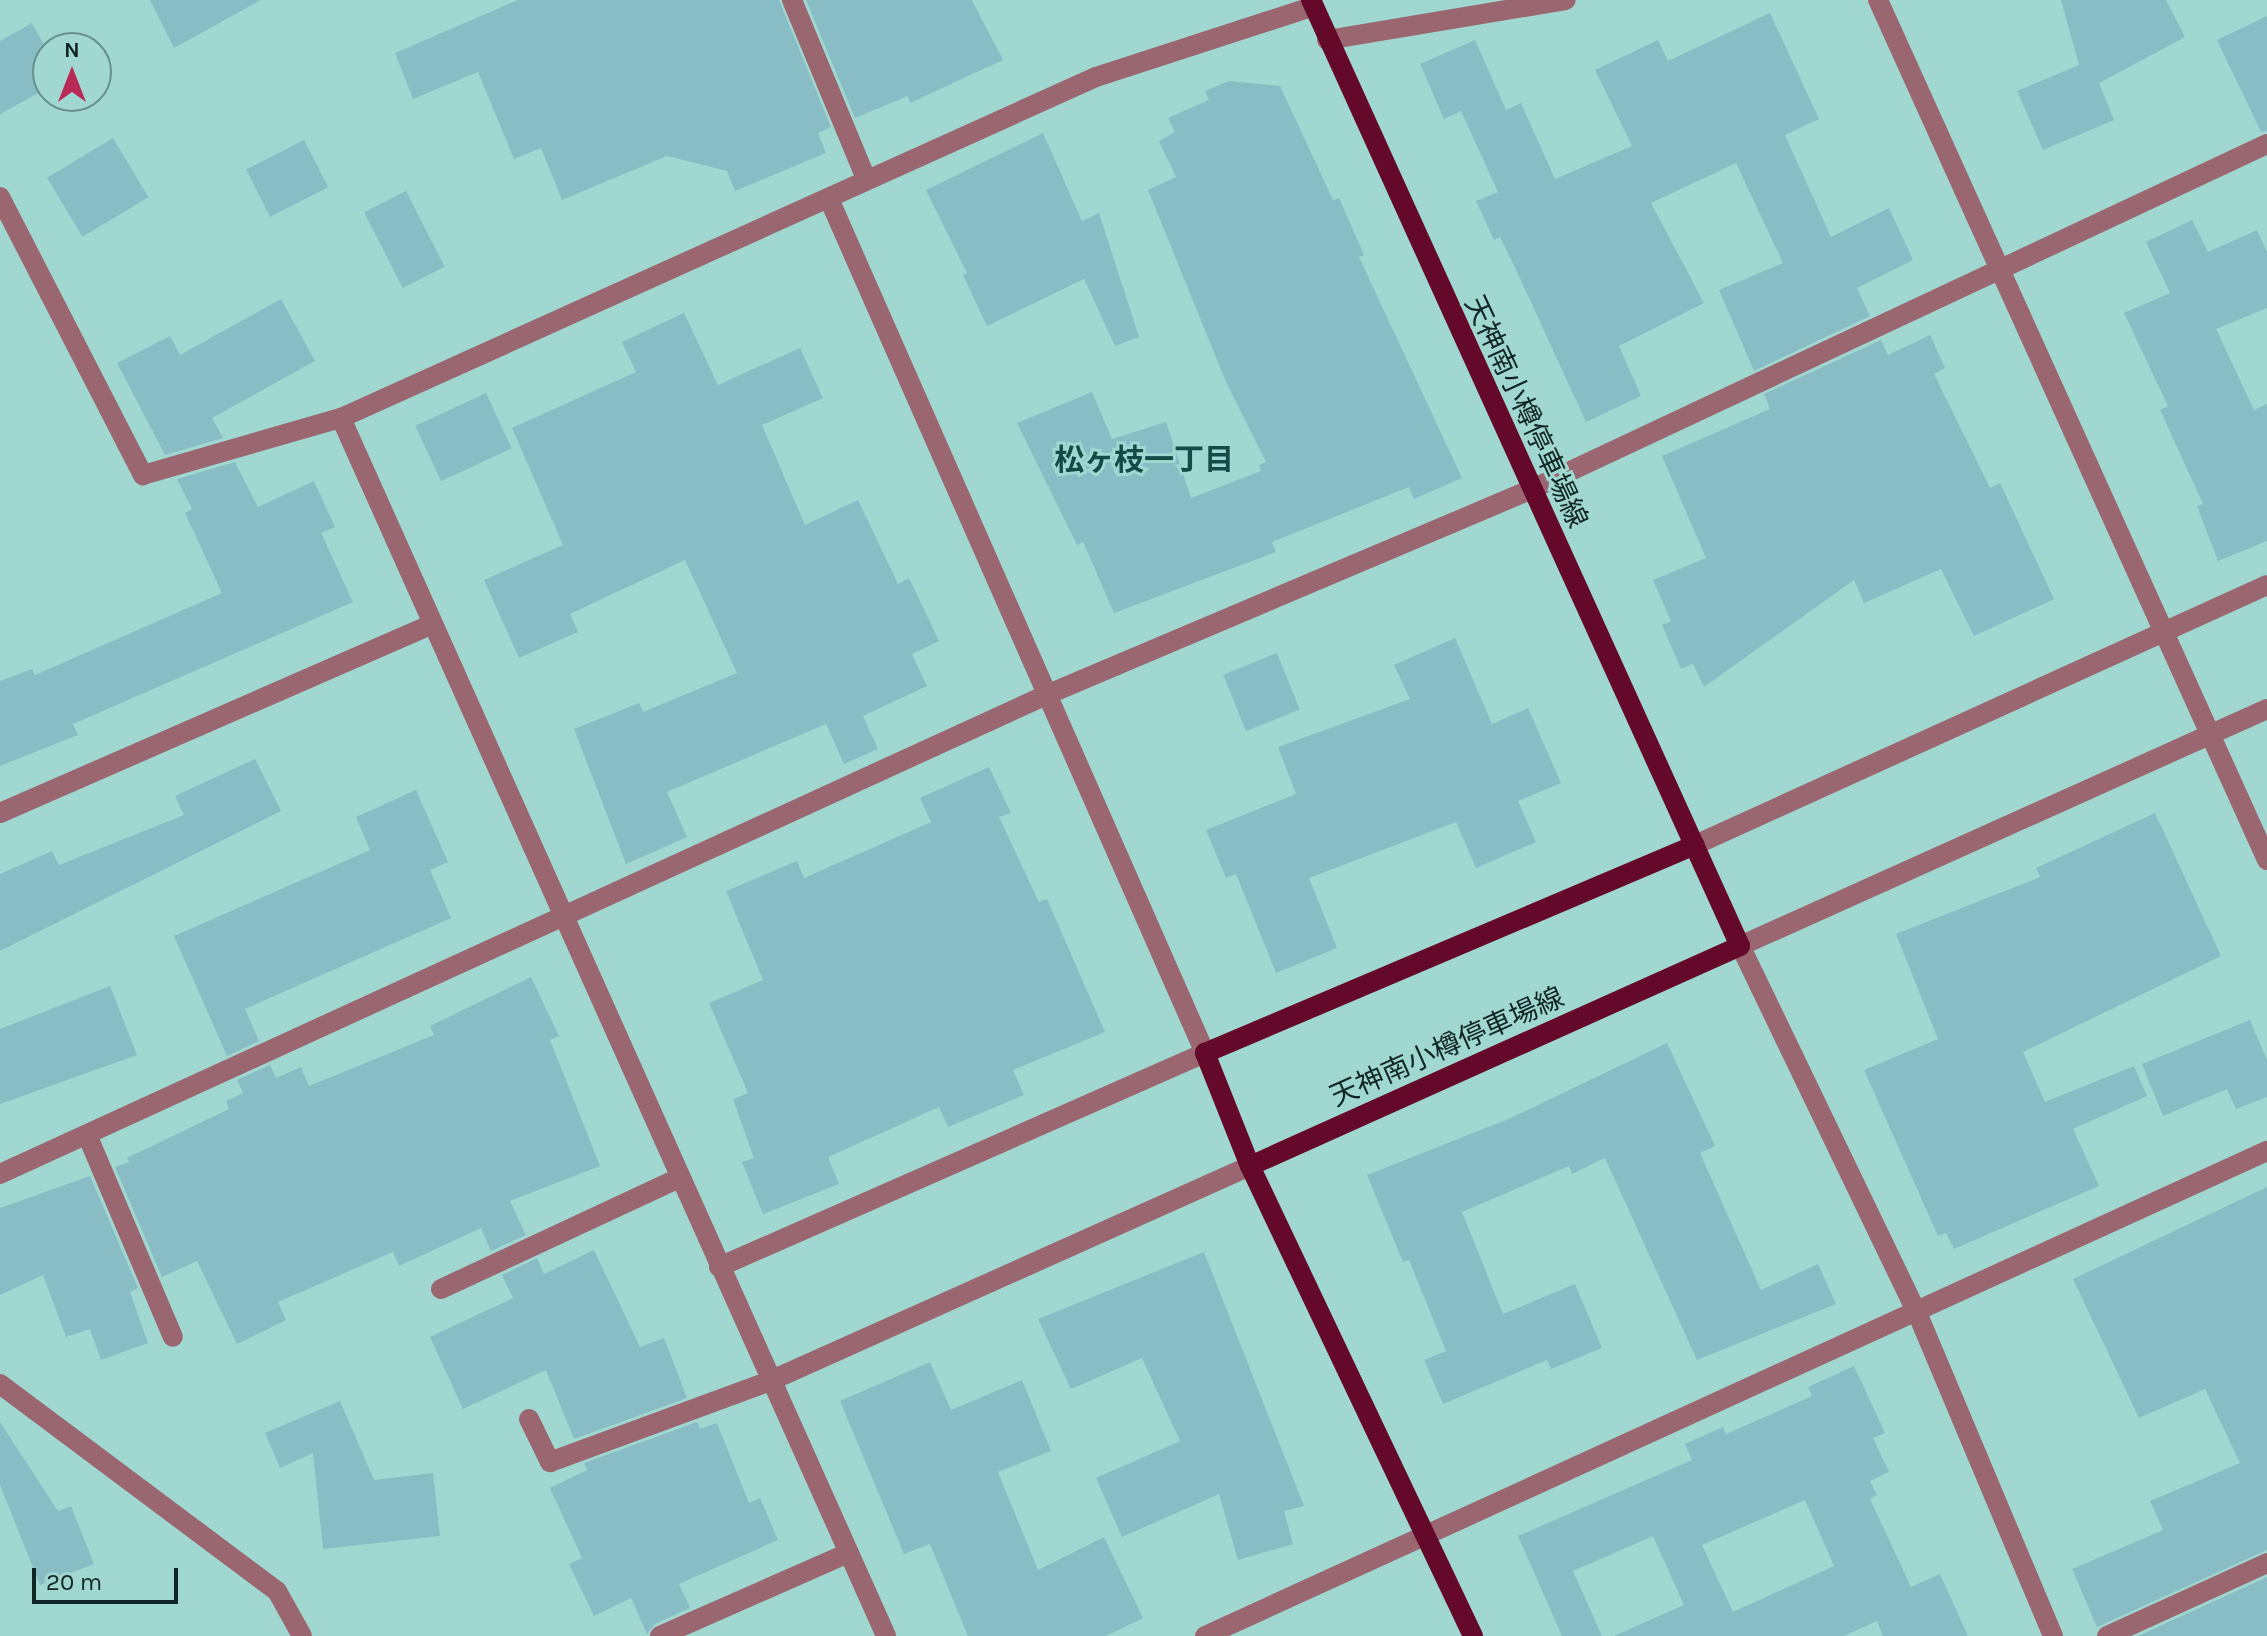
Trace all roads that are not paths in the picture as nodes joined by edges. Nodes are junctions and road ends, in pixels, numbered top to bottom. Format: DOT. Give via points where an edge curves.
graph roads {
  1 [pos="792,0"];
  2 [pos="1566,0"];
  3 [pos="1878,0"];
  4 [pos="1313,3"];
  5 [pos="1327,40"];
  6 [pos="2267,144"];
  7 [pos="866,179"];
  8 [pos="0,197"];
  9 [pos="829,199"];
  10 [pos="2000,269"];
  11 [pos="341,418"];
  12 [pos="1530,490"];
  13 [pos="2267,585"];
  14 [pos="432,624"];
  15 [pos="2163,628"];
  16 [pos="1044,696"];
  17 [pos="2267,709"];
  18 [pos="2211,737"];
  19 [pos="0,813"];
  20 [pos="1695,845"];
  21 [pos="2267,860"];
  22 [pos="561,914"];
  23 [pos="1740,946"];
  24 [pos="1205,1053"];
  25 [pos="88,1137"];
  26 [pos="2267,1151"];
  27 [pos="1250,1166"];
  28 [pos="0,1174"];
  29 [pos="679,1178"];
  30 [pos="719,1267"];
  31 [pos="441,1289"];
  32 [pos="1917,1313"];
  33 [pos="173,1337"];
  34 [pos="770,1381"];
  35 [pos="0,1384"];
  36 [pos="529,1419"];
  37 [pos="1429,1533"];
  38 [pos="848,1553"];
  39 [pos="2267,1563"];
  40 [pos="302,1636"];
  41 [pos="660,1636"];
  42 [pos="886,1636"];
  43 [pos="1205,1636"];
  44 [pos="1473,1636"];
  45 [pos="2053,1636"];
  46 [pos="2107,1636"];
  1 -- 7 [label="street"];
  2 -- 5 [label="street"];
  3 -- 10 [label="street"];
  4 -- 5 [label="main road, 天神南小樽停車場線"];
  4 -- 7 [label="street" via="1096,77"];
  5 -- 12 [label="main road, 天神南小樽停車場線"];
  6 -- 10 [label="street"];
  7 -- 9 [label="street"];
  8 -- 11 [label="street" via="143,475"];
  9 -- 11 [label="street"];
  9 -- 16 [label="street"];
  10 -- 12 [label="street"];
  10 -- 15 [label="street"];
  11 -- 14 [label="street"];
  12 -- 16 [label="street"];
  12 -- 20 [label="main road, 天神南小樽停車場線"];
  13 -- 15 [label="street"];
  14 -- 19 [label="street"];
  14 -- 22 [label="street"];
  15 -- 18 [label="street"];
  15 -- 20 [label="street"];
  16 -- 22 [label="street"];
  16 -- 24 [label="street"];
  17 -- 18 [label="street"];
  18 -- 21 [label="street"];
  18 -- 23 [label="street"];
  20 -- 23 [label="main road, 天神南小樽停車場線"];
  20 -- 24 [label="main road"];
  22 -- 25 [label="street"];
  22 -- 29 [label="street"];
  23 -- 27 [label="main road, 天神南小樽停車場線"];
  23 -- 32 [label="street"];
  24 -- 27 [label="main road"];
  24 -- 30 [label="street"];
  25 -- 28 [label="street"];
  25 -- 33 [label="street"];
  26 -- 32 [label="street"];
  27 -- 34 [label="street"];
  27 -- 37 [label="main road"];
  29 -- 30 [label="street"];
  29 -- 31 [label="street"];
  30 -- 34 [label="street"];
  32 -- 37 [label="street"];
  32 -- 45 [label="street"];
  34 -- 36 [label="street" via="550,1462"];
  34 -- 38 [label="street"];
  35 -- 40 [label="street" via="277,1591"];
  37 -- 43 [label="street"];
  37 -- 44 [label="main road"];
  38 -- 41 [label="street"];
  38 -- 42 [label="street"];
  39 -- 46 [label="street"];
}
